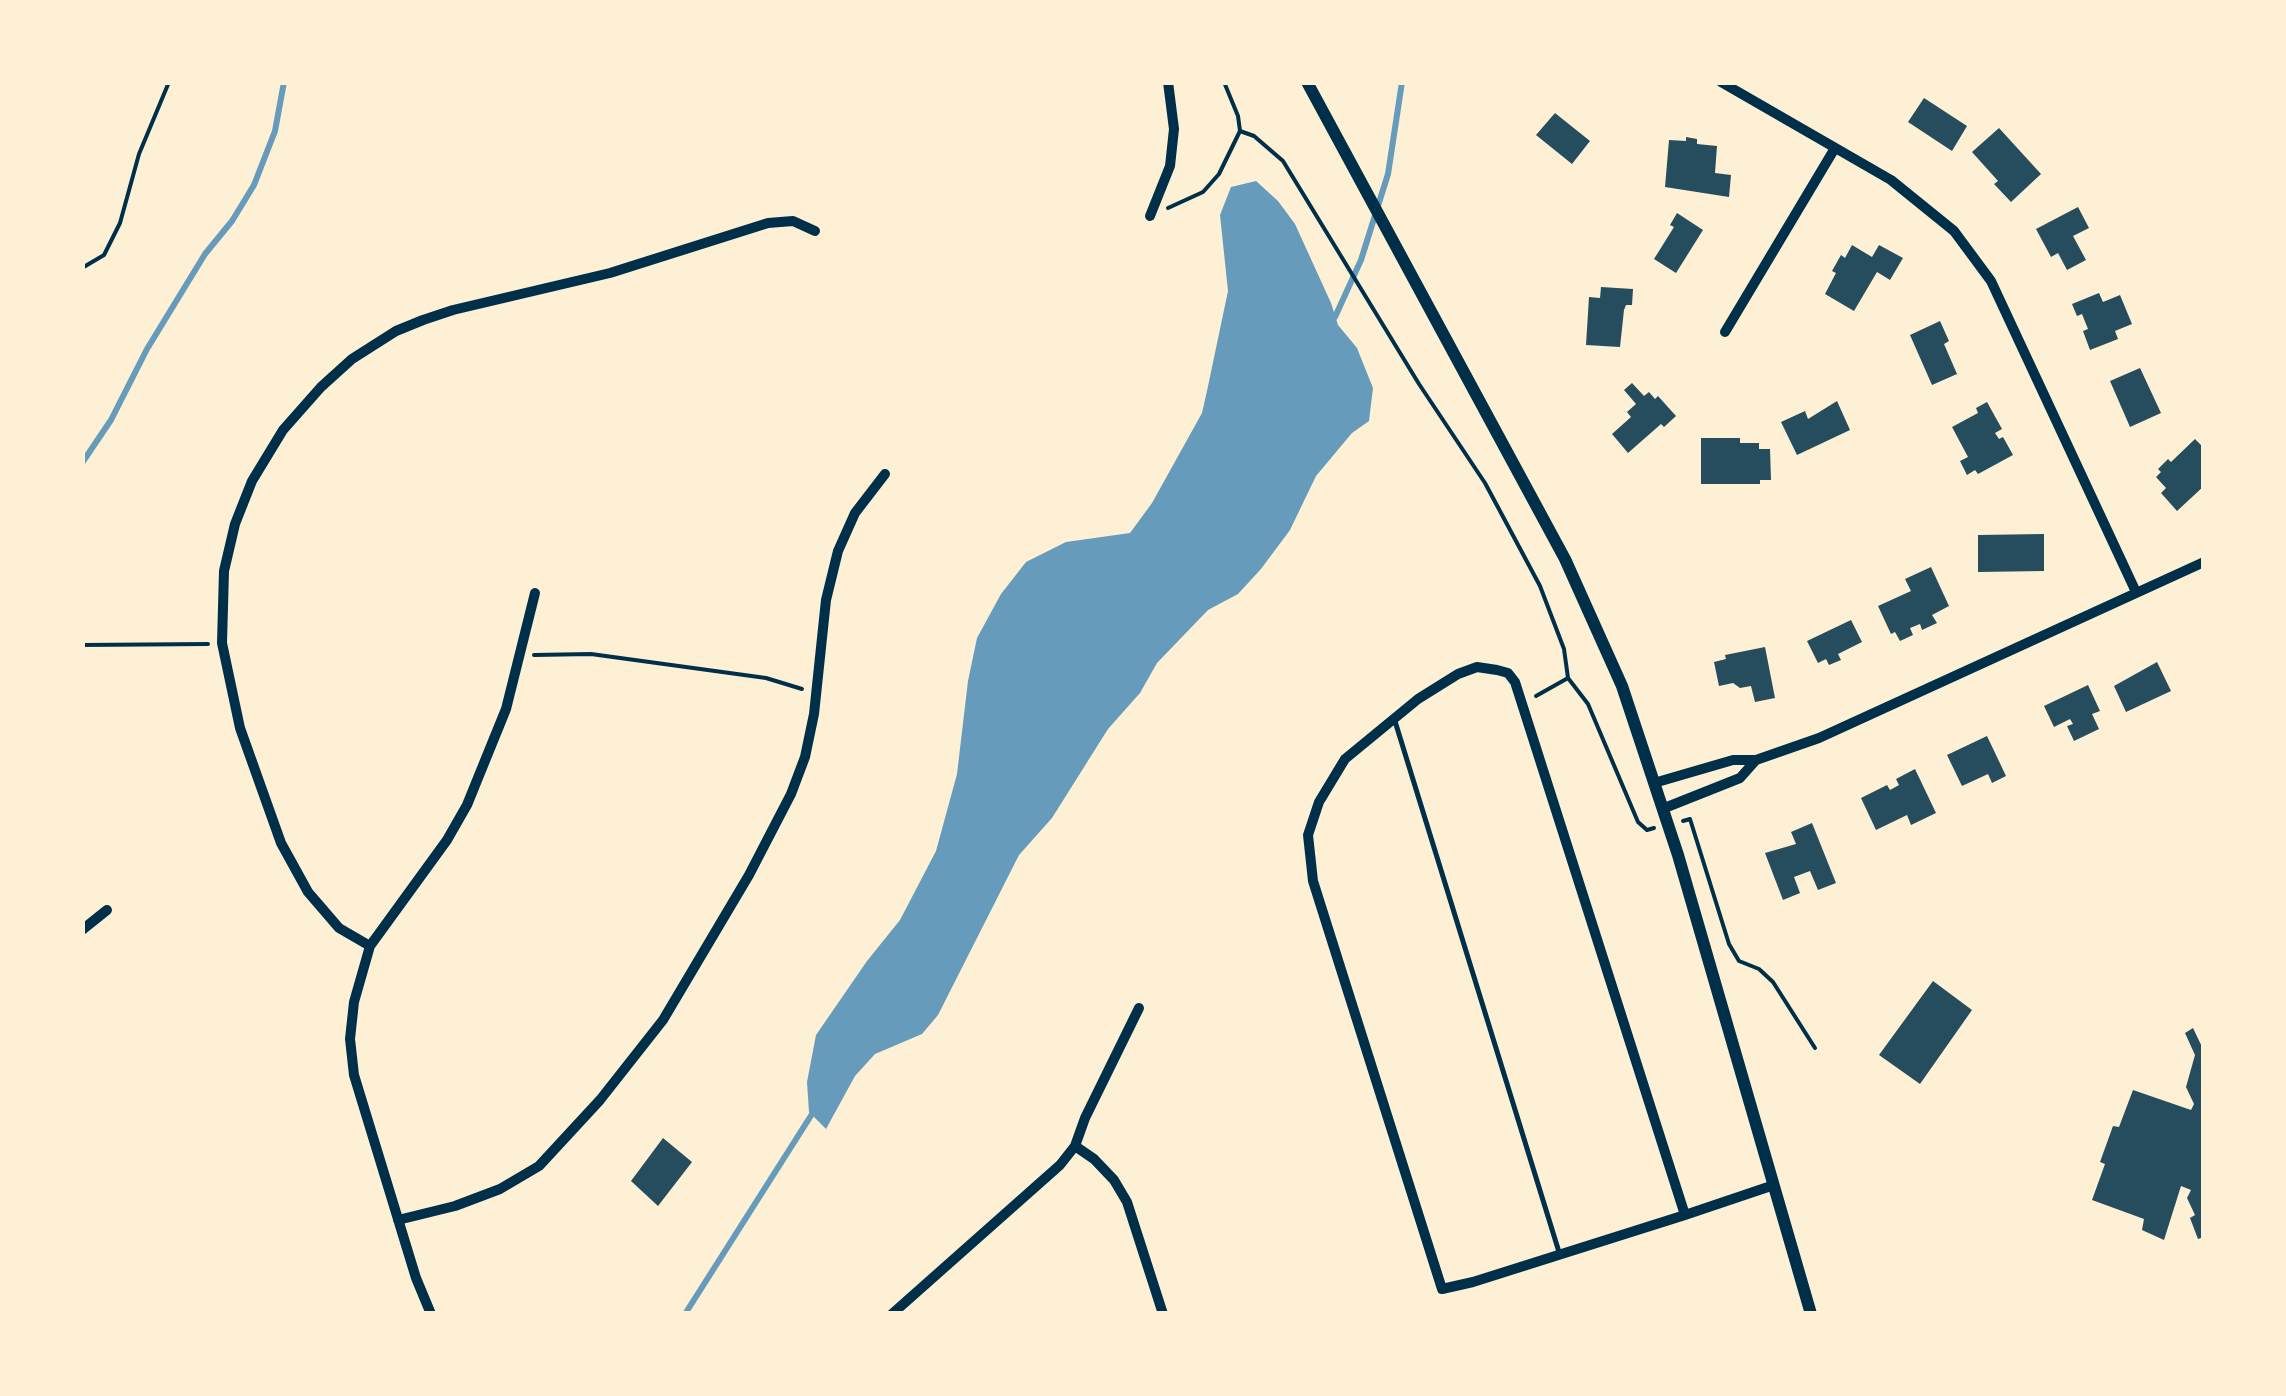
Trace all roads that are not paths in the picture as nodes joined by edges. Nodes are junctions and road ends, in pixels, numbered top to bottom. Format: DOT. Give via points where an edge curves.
graph roads {
  1 [pos="1168,82"];
  2 [pos="1306,82"];
  3 [pos="1722,82"];
  4 [pos="1835,148"];
  5 [pos="1150,216"];
  6 [pos="815,231"];
  7 [pos="1725,332"];
  8 [pos="885,474"];
  9 [pos="2204,562"];
  10 [pos="2136,592"];
  11 [pos="535,593"];
  12 [pos="1394,718"];
  13 [pos="1756,760"];
  14 [pos="1654,783"];
  15 [pos="1662,809"];
  16 [pos="107,910"];
  17 [pos="82,930"];
  18 [pos="370,946"];
  19 [pos="1139,1008"];
  20 [pos="1074,1146"];
  21 [pos="1774,1185"];
  22 [pos="1685,1215"];
  23 [pos="398,1220"];
  24 [pos="1560,1255"];
  25 [pos="430,1314"];
  26 [pos="892,1314"];
  27 [pos="1162,1314"];
  28 [pos="1811,1314"];
  1 -- 5 [label="street" via="1170,166"];
  2 -- 14 [label="street" via="1587,604"];
  3 -- 4 [label="street"];
  4 -- 7 [label="street"];
  4 -- 10 [label="street" via="1891,180 1953,229 1991,282"];
  6 -- 18 [label="street" via="793,221 768,223 396,331 352,359 283,430 235,524 224,571 222,643 240,728 281,843 338,928"];
  8 -- 23 [label="street" via="855,514 838,552 805,757 791,794 663,1020 540,1166 500,1190"];
  9 -- 10 [label="street"];
  10 -- 13 [label="street" via="1889,708"];
  11 -- 18 [label="street" via="506,710 467,806"];
  12 -- 22 [label="street" via="1458,674 1476,668 1508,673 1524,703"];
  12 -- 24 [label="lane"];
  12 -- 24 [label="street" via="1345,759 1308,835 1321,907 1442,1289"];
  13 -- 14 [label="street"];
  13 -- 15 [label="street" via="1740,778"];
  14 -- 15 [label="street"];
  15 -- 21 [label="street"];
  16 -- 17 [label="street"];
  18 -- 23 [label="street" via="350,1039 354,1075"];
  19 -- 20 [label="street"];
  20 -- 26 [label="street"];
  20 -- 27 [label="street" via="1114,1180 1127,1202"];
  21 -- 22 [label="street"];
  21 -- 28 [label="street"];
  22 -- 24 [label="street"];
  23 -- 25 [label="street"];
}
